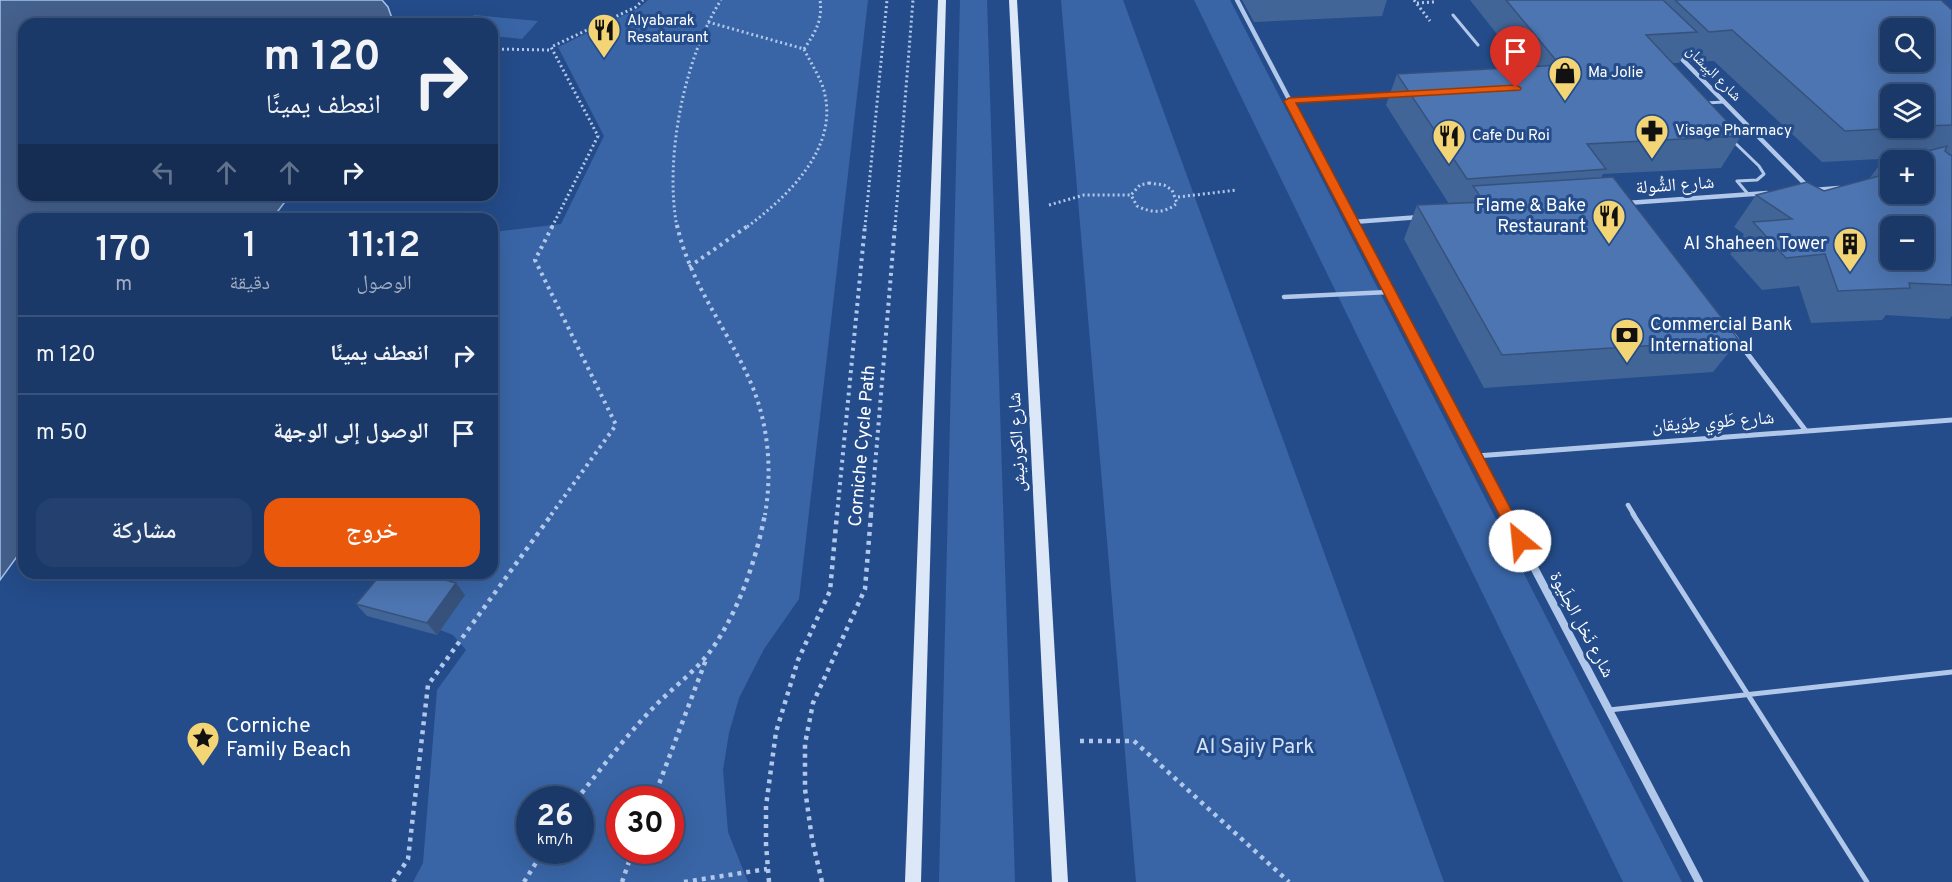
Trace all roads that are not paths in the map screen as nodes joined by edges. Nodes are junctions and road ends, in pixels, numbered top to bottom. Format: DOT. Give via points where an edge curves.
graph roads {
  1 [pos="942,0"];
  2 [pos="1013,0"];
  3 [pos="1236,0"];
  4 [pos="1454,15"];
  5 [pos="1478,45"];
  6 [pos="1670,47"];
  7 [pos="1402,94"];
  8 [pos="1289,101"];
  9 [pos="1724,102"];
  10 [pos="1702,103"];
  11 [pos="1726,135"];
  12 [pos="1845,188"];
  13 [pos="1812,190"];
  14 [pos="1801,191"];
  15 [pos="1770,193"];
  16 [pos="1748,194"];
  17 [pos="1631,202"];
  18 [pos="1620,203"];
  19 [pos="1639,212"];
  20 [pos="1423,217"];
  21 [pos="1353,222"];
  22 [pos="1389,292"];
  23 [pos="1284,297"];
  24 [pos="1726,326"];
  25 [pos="1952,420"];
  26 [pos="1806,431"];
  27 [pos="1476,456"];
  28 [pos="1628,505"];
  29 [pos="1952,672"];
  30 [pos="1749,695"];
  31 [pos="1609,710"];
  32 [pos="913,882"];
  33 [pos="1060,882"];
  34 [pos="1699,882"];
  35 [pos="1867,882"];
  1 -- 32 [label="main road"];
  2 -- 33 [label="main road, شارع الكورنيش"];
  3 -- 8 [label="street, شارع نَخل الحِلَيوة"];
  4 -- 5 [label="lane"];
  6 -- 9 [label="street, شارع البِيشان"];
  7 -- 8 [label="lane"];
  8 -- 21 [label="street, شارع نَخل الحِلَيوة"];
  9 -- 10 [label="lane"];
  9 -- 13 [label="street, شارع البِيشان"];
  11 -- 16 [label="lane" via="1763,170 1762,178 1737,181"];
  12 -- 13 [label="street"];
  13 -- 14 [label="street"];
  15 -- 16 [label="street, شارع الشُّولة"];
  16 -- 17 [label="street, شارع الشُّولة"];
  17 -- 18 [label="street, شارع الشُّولة"];
  17 -- 19 [label="street"];
  20 -- 21 [label="street"];
  21 -- 22 [label="street, شارع نَخل الحِلَيوة"];
  22 -- 23 [label="lane"];
  22 -- 27 [label="street, شارع نَخل الحِلَيوة"];
  24 -- 26 [label="street"];
  25 -- 26 [label="street, شارع طَوِي طِوَيقان"];
  26 -- 27 [label="street, شارع طَوِي طِوَيقان"];
  27 -- 31 [label="street, شارع نَخل الحِلَيوة"];
  28 -- 30 [label="lane"];
  29 -- 30 [label="lane"];
  30 -- 31 [label="lane"];
  30 -- 35 [label="lane"];
  31 -- 34 [label="street, شارع نَخل الحِلَيوة"];
}
